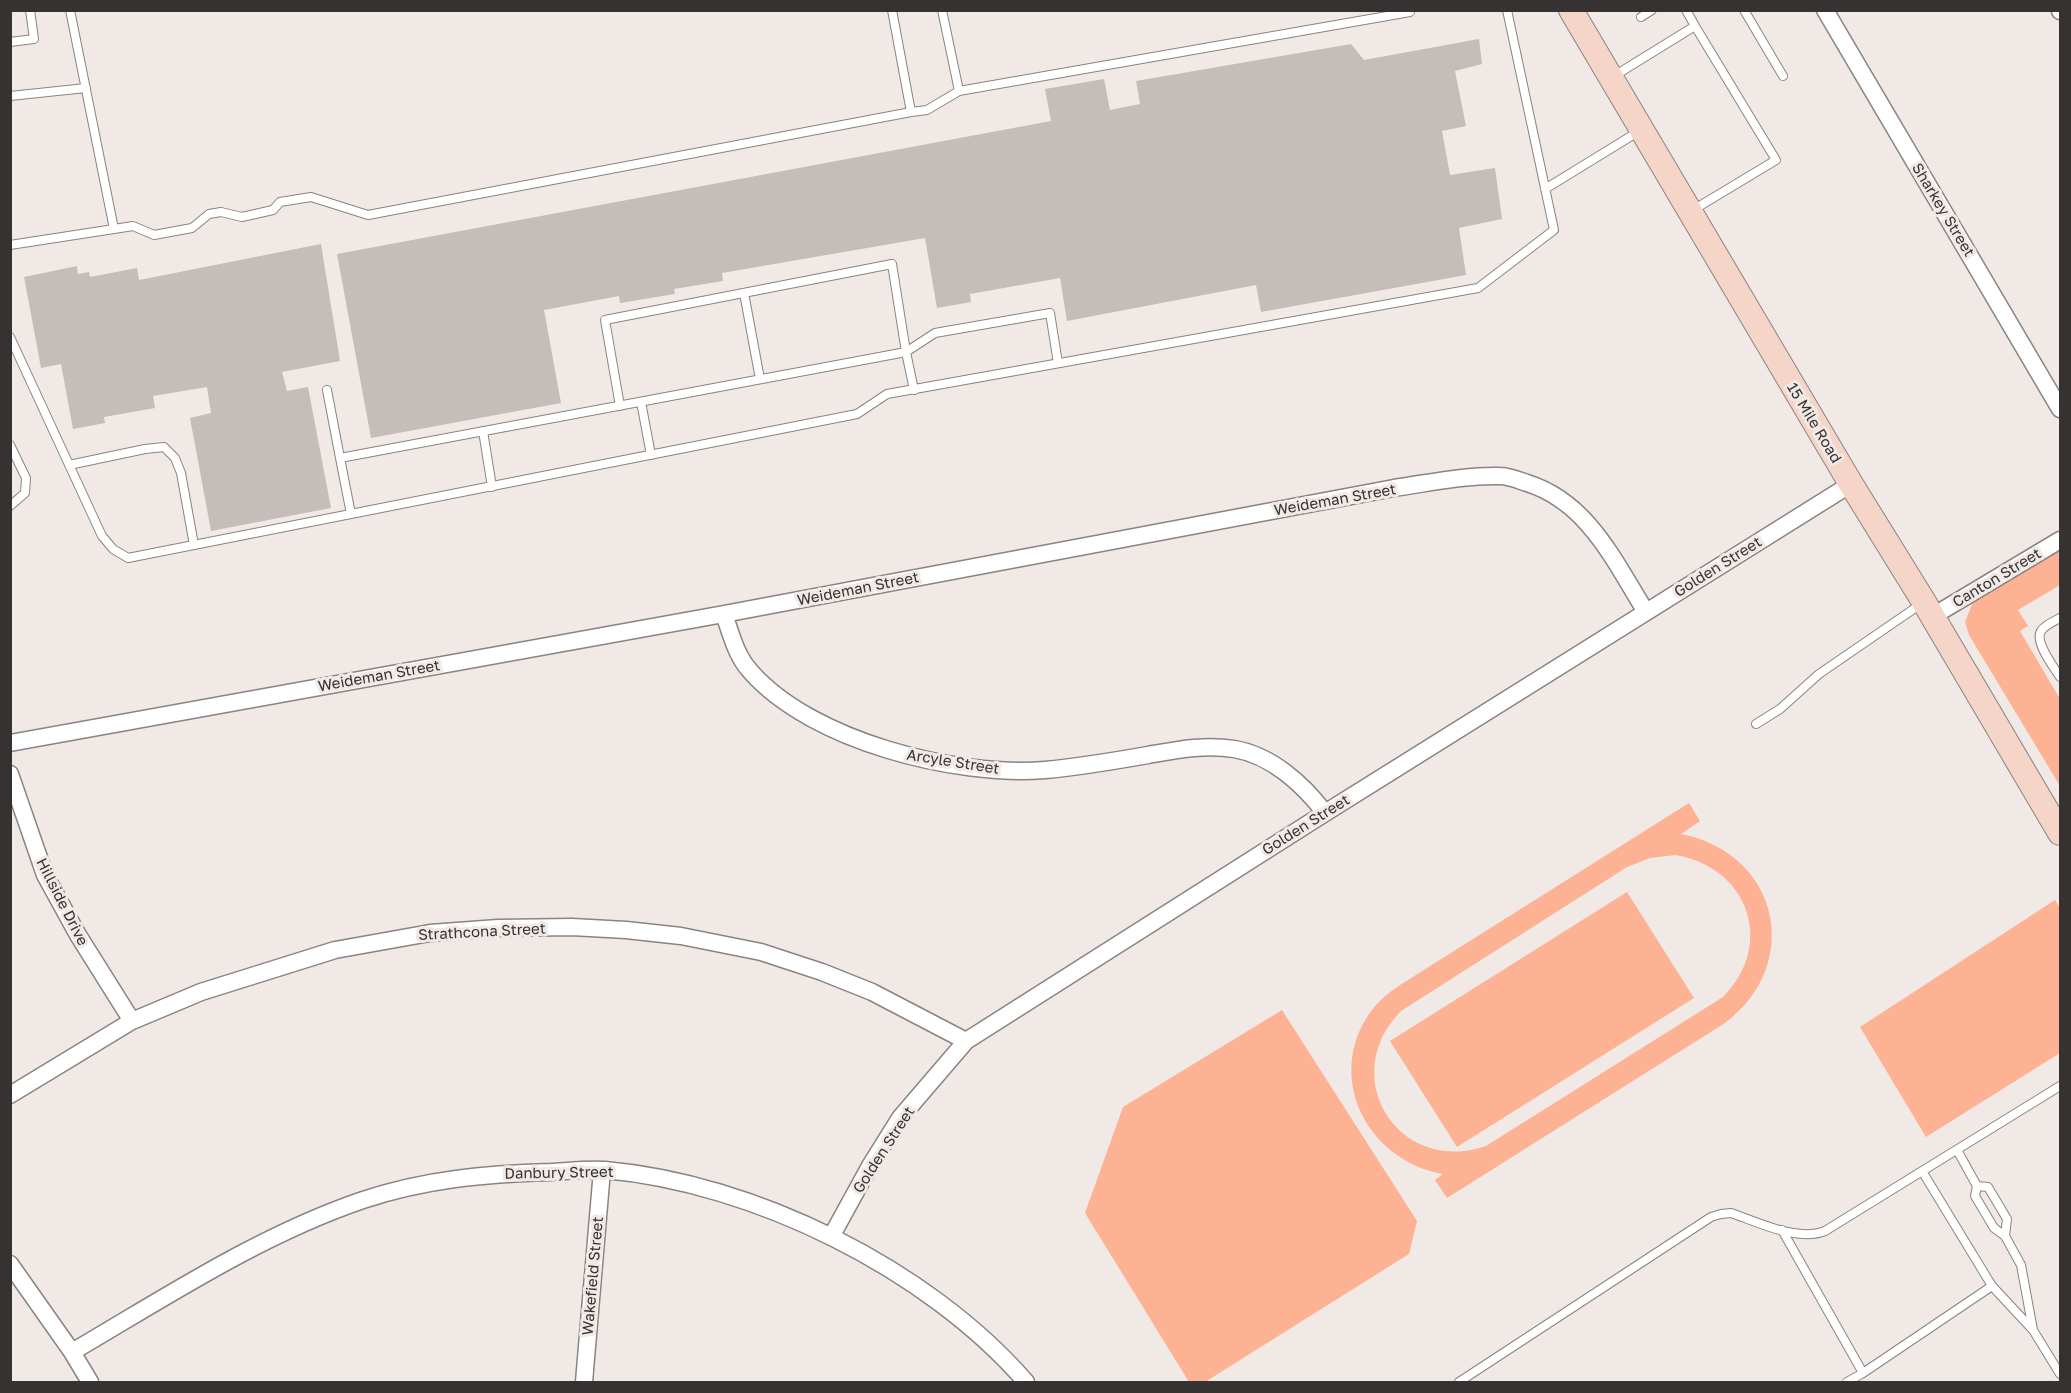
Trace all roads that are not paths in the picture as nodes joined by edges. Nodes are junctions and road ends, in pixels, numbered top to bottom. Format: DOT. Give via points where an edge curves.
graph roads {
  1 [pos="30,10"];
  2 [pos="70,10"];
  3 [pos="892,10"];
  4 [pos="942,10"];
  5 [pos="1508,10"];
  6 [pos="1571,10"];
  7 [pos="1652,10"];
  8 [pos="1686,10"];
  9 [pos="1744,10"];
  10 [pos="1825,10"];
  11 [pos="1411,11"];
  12 [pos="1641,17"];
  13 [pos="1695,26"];
  14 [pos="10,42"];
  15 [pos="1783,76"];
  16 [pos="1611,78"];
  17 [pos="86,88"];
  18 [pos="959,91"];
  19 [pos="10,96"];
  20 [pos="910,112"];
  21 [pos="1641,129"];
  22 [pos="1545,189"];
  23 [pos="1690,212"];
  24 [pos="114,230"];
  25 [pos="10,244"];
  26 [pos="744,293"];
  27 [pos="10,337"];
  28 [pos="906,352"];
  29 [pos="1058,363"];
  30 [pos="760,380"];
  31 [pos="327,390"];
  32 [pos="914,390"];
  33 [pos="641,402"];
  34 [pos="620,406"];
  35 [pos="2061,410"];
  36 [pos="483,432"];
  37 [pos="10,445"];
  38 [pos="651,455"];
  39 [pos="340,458"];
  40 [pos="69,465"];
  41 [pos="1851,484"];
  42 [pos="492,486"];
  43 [pos="10,506"];
  44 [pos="351,514"];
  45 [pos="2061,540"];
  46 [pos="194,545"];
  47 [pos="1928,609"];
  48 [pos="1646,612"];
  49 [pos="724,614"];
  50 [pos="2061,618"];
  51 [pos="2061,677"];
  52 [pos="1756,724"];
  53 [pos="10,743"];
  54 [pos="10,774"];
  55 [pos="1325,813"];
  56 [pos="2061,833"];
  57 [pos="132,1021"];
  58 [pos="966,1041"];
  59 [pos="2061,1086"];
  60 [pos="10,1095"];
  61 [pos="1957,1150"];
  62 [pos="602,1170"];
  63 [pos="1922,1171"];
  64 [pos="1977,1186"];
  65 [pos="1782,1230"];
  66 [pos="2005,1236"];
  67 [pos="831,1237"];
  68 [pos="10,1264"];
  69 [pos="1992,1286"];
  70 [pos="2033,1330"];
  71 [pos="72,1352"];
  72 [pos="1863,1373"];
  73 [pos="2061,1374"];
  74 [pos="90,1383"];
  75 [pos="584,1383"];
  76 [pos="1026,1383"];
  77 [pos="1459,1383"];
  78 [pos="1847,1383"];
  1 -- 14 [label="lane" via="34,39"];
  2 -- 17 [label="lane"];
  3 -- 20 [label="lane"];
  4 -- 18 [label="lane"];
  5 -- 22 [label="lane"];
  6 -- 16 [label="main road, 15 Mile Road"];
  7 -- 12 [label="lane"];
  8 -- 13 [label="lane"];
  9 -- 15 [label="lane"];
  10 -- 35 [label="street, Sharkey Street"];
  11 -- 18 [label="lane"];
  13 -- 16 [label="lane"];
  13 -- 23 [label="lane" via="1776,160"];
  16 -- 21 [label="main road, 15 Mile Road"];
  17 -- 19 [label="lane"];
  17 -- 24 [label="lane"];
  18 -- 20 [label="lane" via="927,110"];
  20 -- 24 [label="lane" via="368,215 311,197 280,202 273,210 242,217 221,212 209,214 192,228 154,236 133,226"];
  21 -- 22 [label="lane"];
  21 -- 23 [label="main road, 15 Mile Road"];
  22 -- 29 [label="lane" via="1554,230 1478,288"];
  23 -- 41 [label="main road, 15 Mile Road"];
  24 -- 25 [label="lane"];
  26 -- 28 [label="lane" via="892,264"];
  26 -- 30 [label="lane"];
  26 -- 34 [label="lane" via="605,320"];
  27 -- 40 [label="lane"];
  28 -- 29 [label="lane" via="934,333 1050,312"];
  28 -- 30 [label="lane"];
  28 -- 32 [label="lane"];
  29 -- 32 [label="lane"];
  30 -- 33 [label="lane"];
  31 -- 39 [label="lane"];
  32 -- 38 [label="lane" via="887,394 858,414"];
  33 -- 34 [label="lane"];
  33 -- 38 [label="lane"];
  34 -- 36 [label="lane"];
  36 -- 39 [label="lane"];
  36 -- 42 [label="lane"];
  37 -- 43 [label="lane" via="26,478 25,493"];
  38 -- 42 [label="lane"];
  39 -- 44 [label="lane"];
  40 -- 46 [label="lane" via="112,549 128,558"];
  40 -- 46 [label="lane" via="164,447 181,473"];
  41 -- 47 [label="main road, 15 Mile Road"];
  41 -- 48 [label="street, Golden Street"];
  42 -- 44 [label="lane"];
  44 -- 46 [label="lane"];
  45 -- 47 [label="street, Canton Street"];
  47 -- 52 [label="lane" via="1819,674 1780,709"];
  47 -- 56 [label="main road, 15 Mile Road"];
  48 -- 49 [label="street, Weideman Street" via="1586,520 1561,499 1503,476 1477,476 1394,488"];
  48 -- 55 [label="street, Golden Street"];
  49 -- 53 [label="street, Weideman Street"];
  49 -- 55 [label="street, Arcyle Street" via="735,647 749,670 772,692 814,720 900,753 1006,771 1042,770 1204,747 1236,749 1267,760 1297,782"];
  50 -- 51 [label="lane" via="2043,628 2038,641"];
  54 -- 57 [label="street, Hillside Drive" via="45,875"];
  55 -- 58 [label="street, Golden Street"];
  57 -- 58 [label="street, Strathcona Street" via="201,992 335,950 430,933 572,927 681,936 761,952 872,992"];
  57 -- 60 [label="street, Strathcona Street"];
  58 -- 67 [label="street, Golden Street" via="900,1118"];
  59 -- 61 [label="lane"];
  61 -- 63 [label="lane"];
  61 -- 64 [label="lane"];
  62 -- 67 [label="street, Danbury Street" via="696,1185 754,1204"];
  62 -- 71 [label="street, Danbury Street" via="477,1175 363,1200 202,1275"];
  62 -- 75 [label="street, Wakefield Street"];
  63 -- 65 [label="lane" via="1814,1235"];
  63 -- 69 [label="lane"];
  64 -- 66 [label="lane" via="1975,1197 1994,1228"];
  64 -- 66 [label="lane" via="1988,1187 2007,1219"];
  65 -- 72 [label="lane"];
  65 -- 77 [label="lane" via="1731,1213 1711,1218"];
  66 -- 70 [label="lane" via="2021,1265"];
  67 -- 76 [label="street, Danbury Street" via="941,1302 982,1336"];
  68 -- 71 [label="street"];
  69 -- 70 [label="lane"];
  69 -- 72 [label="lane"];
  70 -- 73 [label="lane"];
  71 -- 74 [label="street"];
  72 -- 78 [label="lane"];
}
